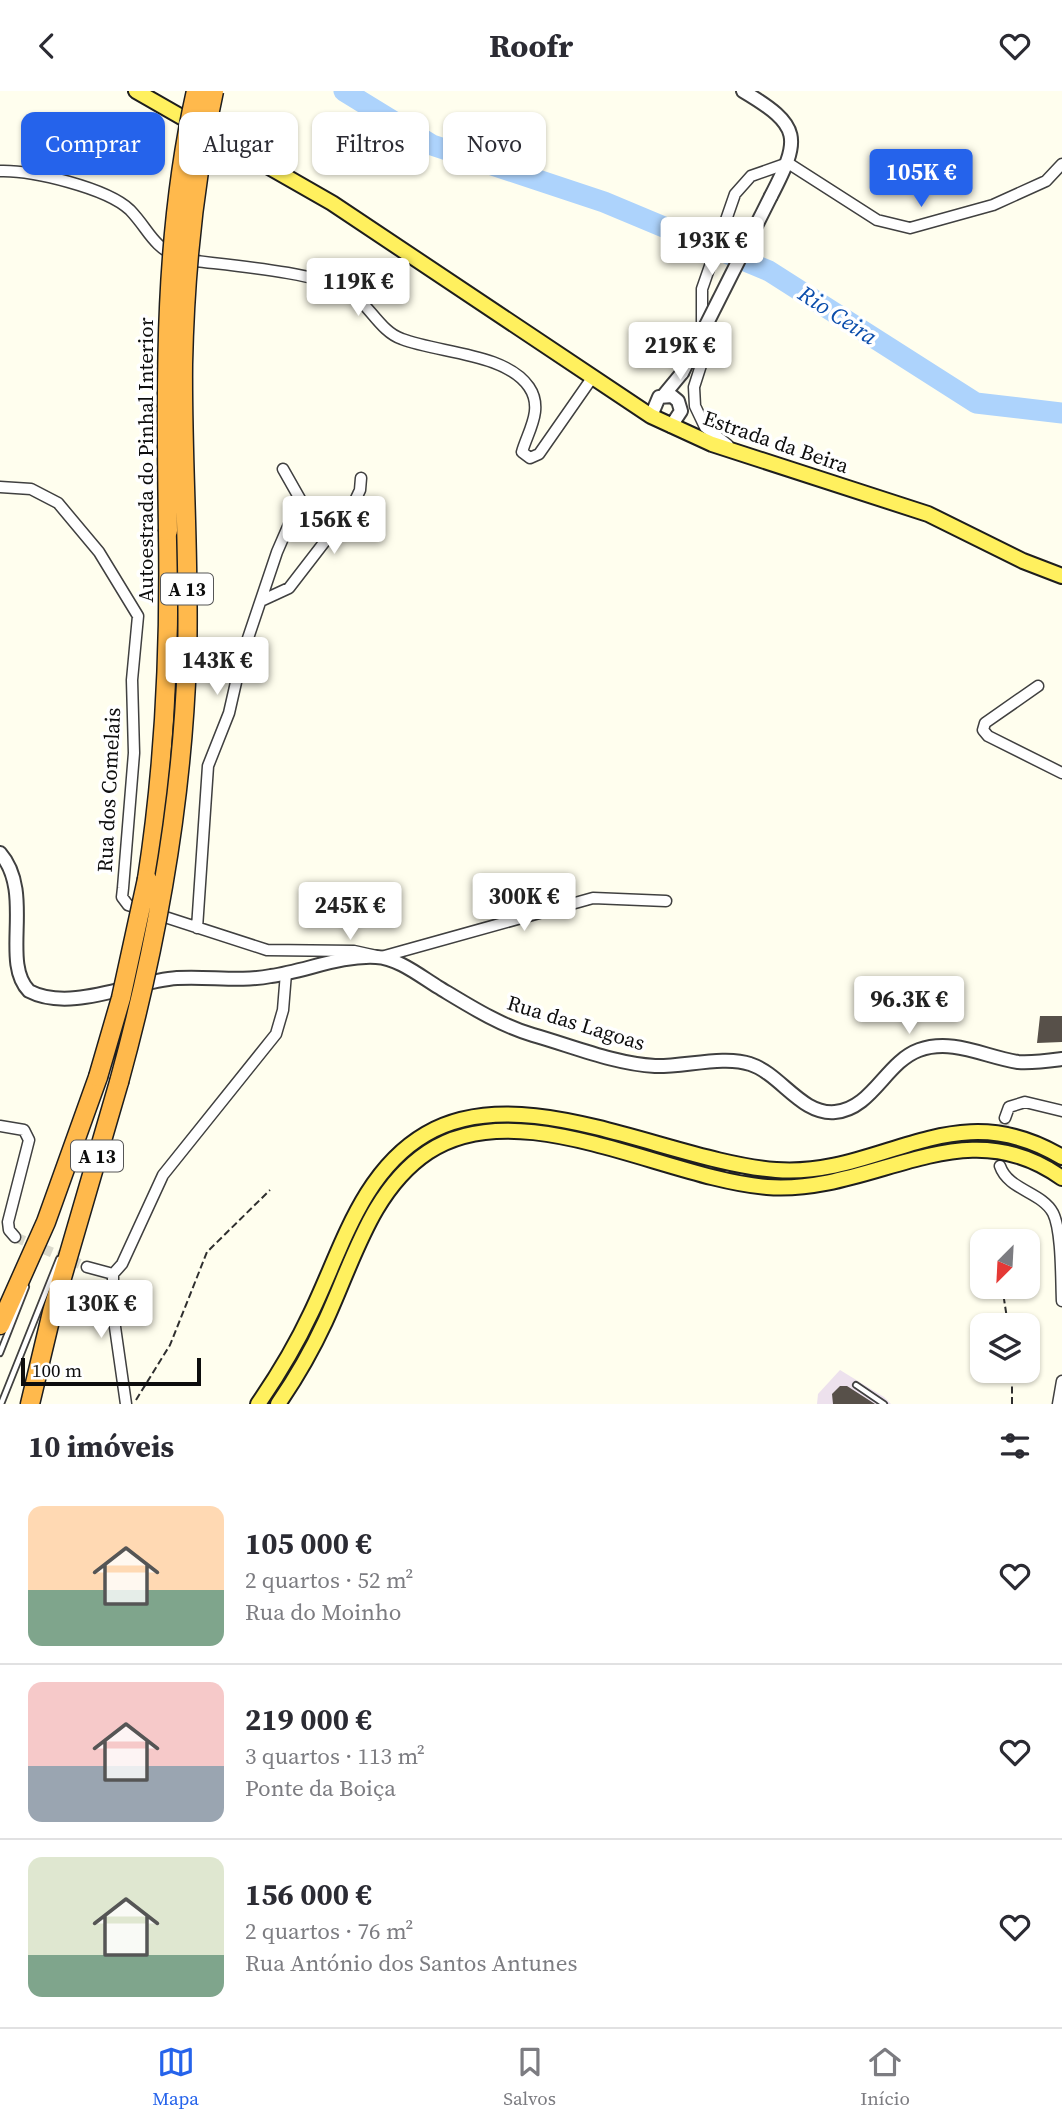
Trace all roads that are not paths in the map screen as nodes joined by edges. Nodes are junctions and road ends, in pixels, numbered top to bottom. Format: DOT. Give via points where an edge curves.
graph roads {
  1 [pos="136,91"];
  2 [pos="195,91"];
  3 [pos="214,91"];
  4 [pos="743,91"];
  5 [pos="788,163"];
  6 [pos="1062,164"];
  7 [pos="0,171"];
  8 [pos="682,373"];
  9 [pos="592,378"];
  10 [pos="661,396"];
  11 [pos="680,406"];
  12 [pos="636,407"];
  13 [pos="651,415"];
  14 [pos="671,426"];
  15 [pos="702,440"];
  16 [pos="745,455"];
  17 [pos="283,469"];
  18 [pos="361,478"];
  19 [pos="0,487"];
  20 [pos="1062,576"];
  21 [pos="263,600"];
  22 [pos="1038,686"];
  23 [pos="1062,773"];
  24 [pos="0,853"];
  25 [pos="666,901"];
  26 [pos="197,928"];
  27 [pos="381,957"];
  28 [pos="286,973"];
  29 [pos="1062,1059"];
  30 [pos="1062,1111"];
  31 [pos="1005,1118"];
  32 [pos="0,1126"];
  33 [pos="1062,1157"];
  34 [pos="1000,1166"];
  35 [pos="1062,1178"];
  36 [pos="46,1222"];
  37 [pos="75,1230"];
  38 [pos="15,1237"];
  39 [pos="87,1267"];
  40 [pos="113,1274"];
  41 [pos="1062,1301"];
  42 [pos="0,1325"];
  43 [pos="0,1353"];
  44 [pos="1062,1381"];
  45 [pos="856,1385"];
  46 [pos="1,1404"];
  47 [pos="30,1404"];
  48 [pos="126,1404"];
  49 [pos="258,1404"];
  50 [pos="278,1404"];
  51 [pos="884,1404"];
  52 [pos="1058,1404"];
  1 -- 9 [label="main road, Estrada da Beira" via="332,203"];
  2 -- 36 [label="highway, Autoestrada do Pinhal Interior / A 13, bridge" via="174,223 168,307 169,611 159,793 134,940 98,1077"];
  3 -- 37 [label="highway, Autoestrada do Pinhal Interior / A 13, bridge" via="199,171 186,293 187,658 179,778 148,968"];
  4 -- 5 [label="street" via="770,107 792,135"];
  5 -- 6 [label="street" via="877,220 910,228 993,205 1046,181"];
  5 -- 8 [label="street, bridge"];
  5 -- 16 [label="street" via="751,176 742,184 728,210 701,295 702,362 695,406 712,435"];
  7 -- 9 [label="street" via="51,176 120,202 147,236 180,259 316,279 364,301 399,338 515,372 530,387 536,402 523,452 530,458 539,454"];
  8 -- 10 [label="street"];
  8 -- 11 [label="street"];
  9 -- 12 [label="main road, Estrada da Beira"];
  10 -- 11 [label="street" via="672,396"];
  10 -- 12 [label="street"];
  10 -- 13 [label="street"];
  11 -- 14 [label="street"];
  11 -- 15 [label="street" via="687,425"];
  12 -- 13 [label="main road, Estrada da Beira"];
  13 -- 14 [label="main road, Estrada da Beira"];
  14 -- 15 [label="main road, Estrada da Beira"];
  15 -- 16 [label="main road, Estrada da Beira"];
  16 -- 20 [label="main road, Estrada da Beira" via="928,515"];
  17 -- 21 [label="street" via="300,499"];
  18 -- 21 [label="street" via="353,505 289,588"];
  19 -- 26 [label="street, Rua dos Comelais" via="31,489 58,503 99,552 138,615 132,680 134,753 122,897 134,908"];
  21 -- 26 [label="street" via="208,766"];
  22 -- 23 [label="street" via="985,723 983,730"];
  24 -- 28 [label="street, Rua das Lagoas" via="12,877 3,951 6,966 29,991 82,997 168,979 248,979"];
  25 -- 27 [label="street" via="593,898"];
  26 -- 27 [label="street, Rua dos Comelais" via="267,950 354,951"];
  27 -- 28 [label="street, Rua das Lagoas" via="340,960"];
  27 -- 29 [label="street, Rua das Lagoas" via="526,1033 643,1064 740,1062 777,1079 815,1109 836,1112 857,1104 895,1063 922,1049 955,1047 1018,1062"];
  28 -- 40 [label="street" via="276,1034 163,1175 129,1253"];
  30 -- 31 [label="street" via="1019,1103 1009,1107"];
  32 -- 38 [label="street" via="24,1130 29,1140 8,1221"];
  33 -- 49 [label="main road" via="1025,1139 969,1132 935,1136 822,1168 777,1171 729,1164 527,1114 492,1113 459,1119 410,1145 373,1182 311,1314"];
  34 -- 41 [label="street" via="1009,1180 1043,1202 1055,1216"];
  35 -- 50 [label="main road" via="1017,1154 973,1149 934,1154 832,1184 765,1187 544,1133 505,1129 471,1133 429,1151 387,1192 307,1358"];
  36 -- 42 [label="highway, A 13"];
  36 -- 43 [label="lane, Autoestrada do Pinhal Interior / A 13"];
  37 -- 46 [label="lane, Autoestrada do Pinhal Interior / A 13" via="54,1268"];
  37 -- 47 [label="highway, A 13"];
  39 -- 40 [label="street"];
  40 -- 48 [label="street" via="113,1313"];
  44 -- 52 [label="street"];
  45 -- 51 [label="lane"];
}
